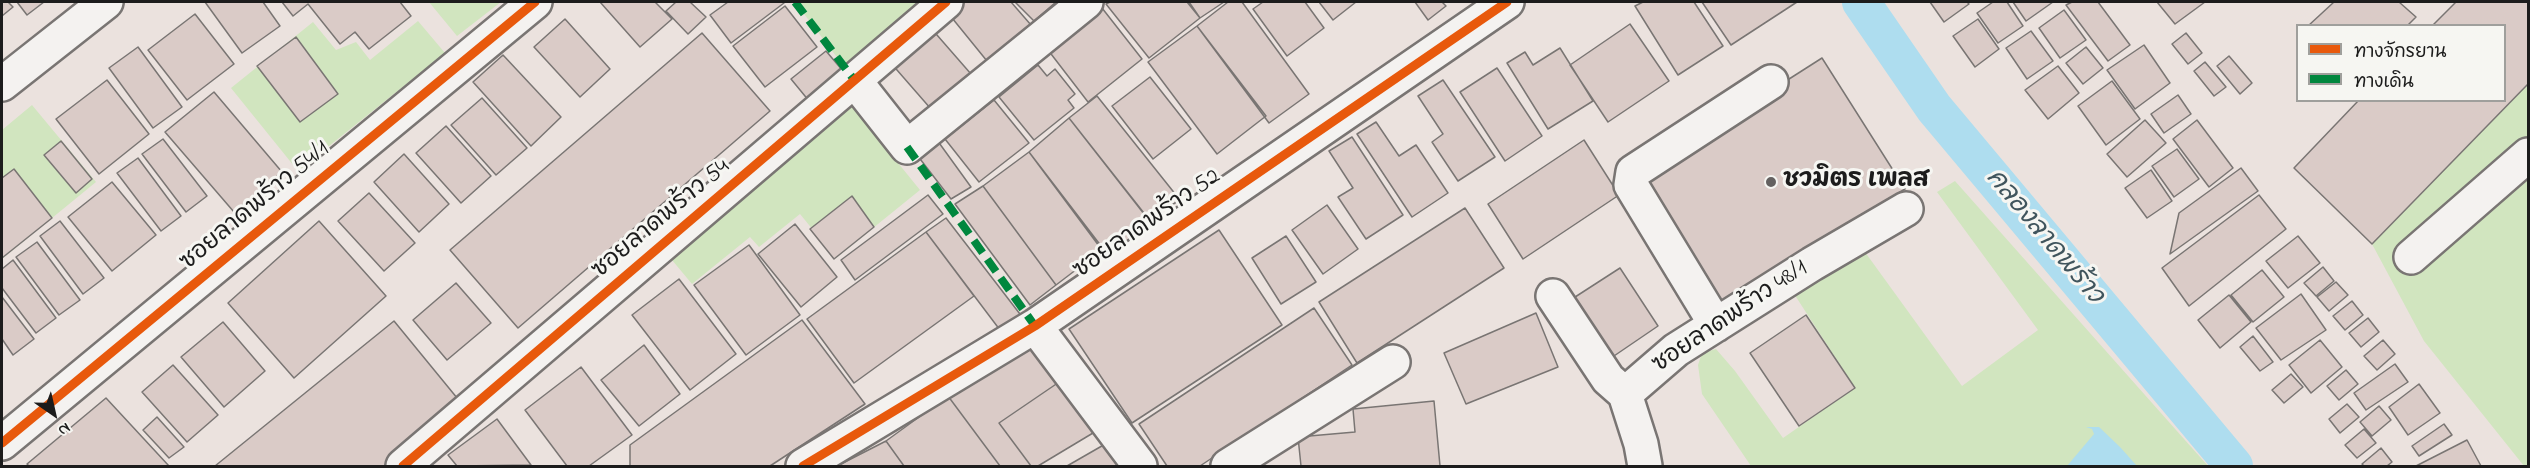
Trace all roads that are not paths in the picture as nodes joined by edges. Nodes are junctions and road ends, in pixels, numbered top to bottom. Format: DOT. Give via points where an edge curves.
graph roads {
  1 [pos="106,2"];
  2 [pos="535,2"];
  3 [pos="946,2"];
  4 [pos="1086,2"];
  5 [pos="1507,2"];
  6 [pos="855,81"];
  7 [pos="1772,82"];
  8 [pos="2,84"];
  9 [pos="2529,155"];
  10 [pos="1906,209"];
  11 [pos="2411,257"];
  12 [pos="1553,296"];
  13 [pos="1716,325"];
  14 [pos="1035,326"];
  15 [pos="1393,362"];
  16 [pos="1625,394"];
  17 [pos="2,443"];
  18 [pos="403,466"];
  19 [pos="802,466"];
  20 [pos="1140,466"];
  21 [pos="1228,466"];
  22 [pos="1645,466"];
  1 -- 8 [label="street"];
  2 -- 17 [label="street, ซอยลาดพร้าว 54/1"];
  3 -- 6 [label="street, ซอยลาดพร้าว 54"];
  4 -- 6 [label="street" via="907,147"];
  5 -- 14 [label="street, ซอยลาดพร้าว 52"];
  6 -- 18 [label="street, ซอยลาดพร้าว 54"];
  7 -- 13 [label="street" via="1633,172 1630,178"];
  9 -- 11 [label="street"];
  10 -- 13 [label="street, ซอยลาดพร้าว 48/1"];
  12 -- 16 [label="street" via="1608,379"];
  13 -- 16 [label="street, ซอยลาดพร้าว 48/1" via="1676,350"];
  14 -- 19 [label="street, ซอยลาดพร้าว 52"];
  14 -- 20 [label="street"];
  15 -- 21 [label="street"];
  16 -- 22 [label="street"];
}
